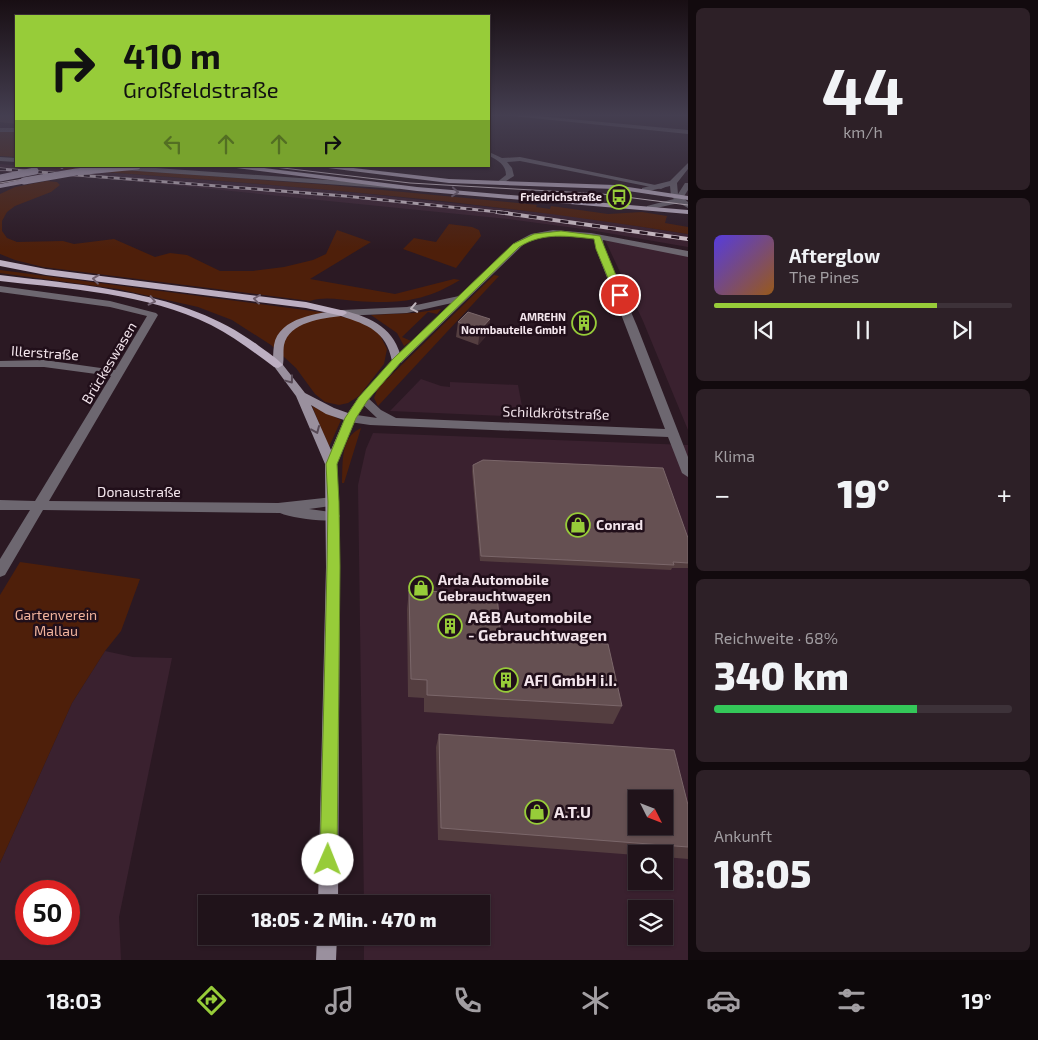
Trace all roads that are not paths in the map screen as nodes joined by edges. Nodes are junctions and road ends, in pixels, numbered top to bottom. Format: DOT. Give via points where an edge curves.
graph roads {
  1 [pos="502,160"];
  2 [pos="506,160"];
  3 [pos="524,160"];
  4 [pos="688,165"];
  5 [pos="59,167"];
  6 [pos="109,167"];
  7 [pos="126,167"];
  8 [pos="234,167"];
  9 [pos="323,167"];
  10 [pos="338,167"];
  11 [pos="355,171"];
  12 [pos="0,178"];
  13 [pos="500,183"];
  14 [pos="673,183"];
  15 [pos="521,184"];
  16 [pos="688,186"];
  17 [pos="0,187"];
  18 [pos="400,187"];
  19 [pos="661,187"];
  20 [pos="645,190"];
  21 [pos="493,194"];
  22 [pos="680,197"];
  23 [pos="688,206"];
  24 [pos="650,208"];
  25 [pos="688,212"];
  26 [pos="598,237"];
  27 [pos="688,254"];
  28 [pos="0,262"];
  29 [pos="0,278"];
  30 [pos="0,289"];
  31 [pos="461,298"];
  32 [pos="439,303"];
  33 [pos="451,308"];
  34 [pos="342,313"];
  35 [pos="397,361"];
  36 [pos="0,364"];
  37 [pos="278,365"];
  38 [pos="118,374"];
  39 [pos="302,395"];
  40 [pos="363,399"];
  41 [pos="350,418"];
  42 [pos="396,422"];
  43 [pos="673,433"];
  44 [pos="331,464"];
  45 [pos="688,473"];
  46 [pos="0,505"];
  47 [pos="38,507"];
  48 [pos="333,509"];
  49 [pos="0,570"];
  50 [pos="328,895"];
  51 [pos="327,945"];
  52 [pos="326,960"];
  1 -- 2 [label="street"];
  1 -- 13 [label="street" via="510,169 510,176"];
  3 -- 19 [label="street"];
  4 -- 14 [label="street"];
  5 -- 12 [label="main road, bridge"];
  6 -- 18 [label="street"];
  7 -- 17 [label="main road, bridge" via="84,171"];
  8 -- 18 [label="main road"];
  9 -- 11 [label="main road"];
  10 -- 11 [label="street"];
  11 -- 13 [label="main road" via="420,179"];
  13 -- 15 [label="main road"];
  14 -- 19 [label="street"];
  14 -- 22 [label="street"];
  15 -- 20 [label="main road"];
  15 -- 21 [label="main road" via="523,188 518,192"];
  16 -- 22 [label="street"];
  18 -- 21 [label="main road, one-way"];
  19 -- 20 [label="street"];
  20 -- 22 [label="main road"];
  21 -- 24 [label="main road"];
  22 -- 23 [label="street"];
  22 -- 24 [label="street"];
  24 -- 25 [label="main road"];
  26 -- 27 [label="street"];
  26 -- 31 [label="street" via="561,233 527,239"];
  26 -- 43 [label="street"];
  34 -- 28 [label="main road, one-way" via="306,305 46,272"];
  29 -- 37 [label="main road, one-way" via="109,292 173,306 231,331"];
  30 -- 38 [label="street, Brückeswasen" via="110,304 153,315"];
  31 -- 32 [label="street"];
  31 -- 33 [label="street"];
  32 -- 33 [label="street"];
  32 -- 34 [label="street, one-way" via="407,310"];
  33 -- 35 [label="street"];
  34 -- 35 [label="main road" via="366,321 385,333 394,346"];
  34 -- 37 [label="main road" via="315,316 292,327 279,344"];
  35 -- 40 [label="main road"];
  36 -- 38 [label="street, Illerstraße" via="51,364"];
  37 -- 39 [label="main road, one-way"];
  38 -- 47 [label="street, Brückeswasen"];
  39 -- 41 [label="main road"];
  39 -- 44 [label="main road, one-way"];
  40 -- 41 [label="main road"];
  40 -- 42 [label="street, Schildkrötstraße" via="377,413"];
  41 -- 42 [label="street, Schildkrötstraße"];
  41 -- 44 [label="main road"];
  42 -- 43 [label="street, Schildkrötstraße"];
  43 -- 45 [label="street"];
  44 -- 48 [label="main road"];
  46 -- 47 [label="street, Donaustraße"];
  47 -- 48 [label="street, Donaustraße" via="278,508 305,514"];
  47 -- 49 [label="street, Brückeswasen"];
  48 -- 50 [label="main road"];
  51 -- 52 [label="main road"];
}
